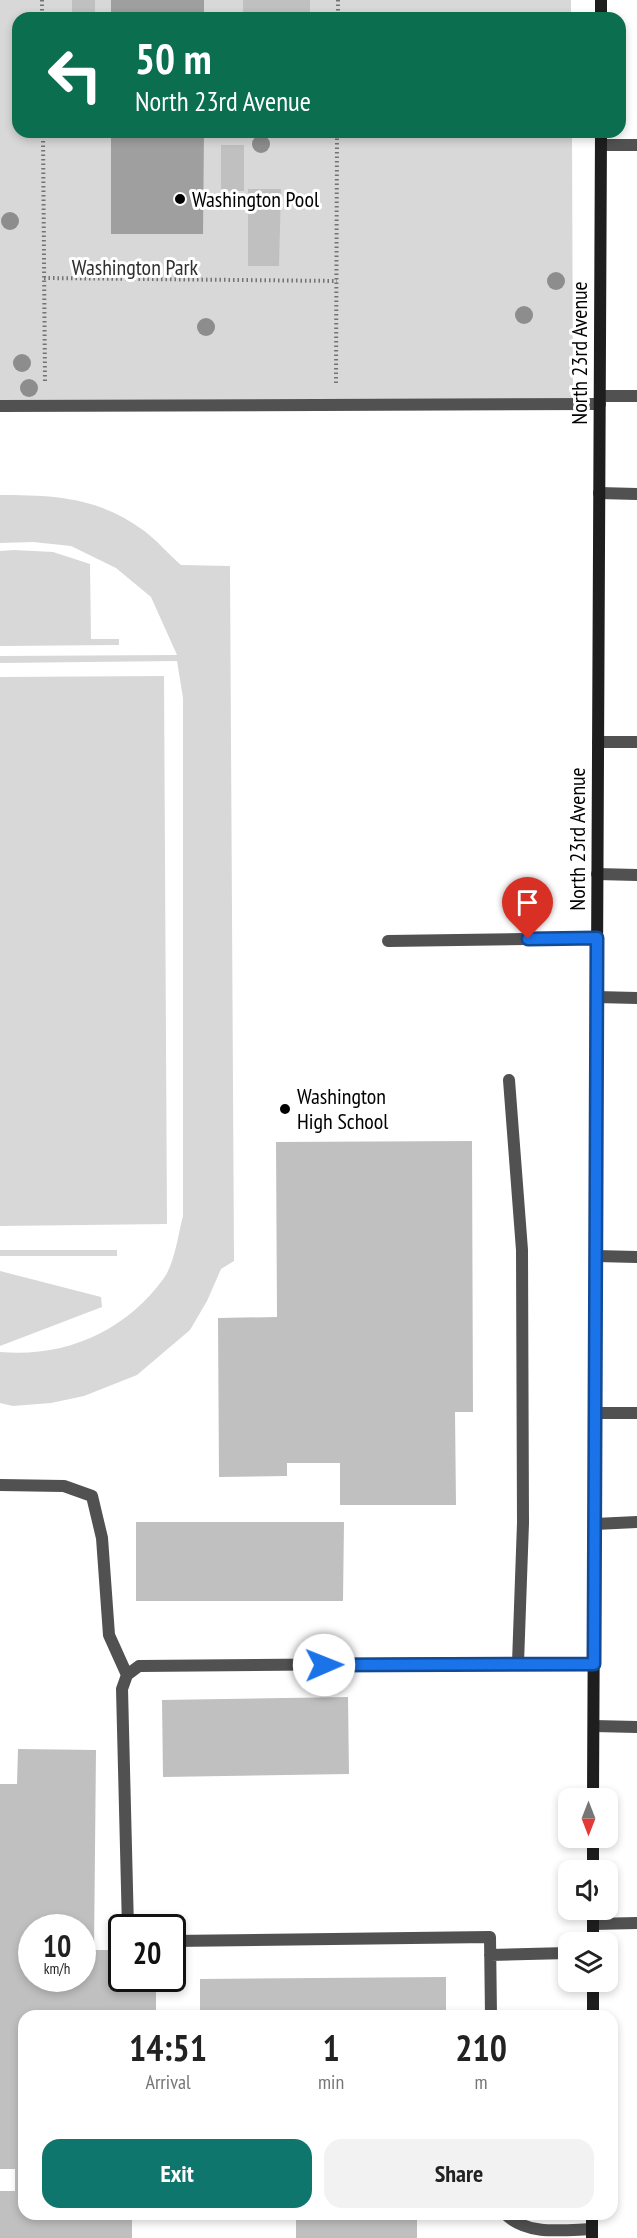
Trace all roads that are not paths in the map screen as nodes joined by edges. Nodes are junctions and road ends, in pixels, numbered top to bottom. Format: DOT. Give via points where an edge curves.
graph roads {
  1 [pos="601,138"];
  2 [pos="601,145"];
  3 [pos="637,145"];
  4 [pos="637,396"];
  5 [pos="600,400"];
  6 [pos="0,406"];
  7 [pos="599,493"];
  8 [pos="637,494"];
  9 [pos="598,742"];
  10 [pos="637,742"];
  11 [pos="597,874"];
  12 [pos="637,875"];
  13 [pos="597,938"];
  14 [pos="388,941"];
  15 [pos="596,997"];
  16 [pos="637,998"];
  17 [pos="509,1080"];
  18 [pos="596,1257"];
  19 [pos="637,1257"];
  20 [pos="595,1413"];
  21 [pos="637,1413"];
  22 [pos="0,1485"];
  23 [pos="637,1522"];
  24 [pos="595,1524"];
  25 [pos="518,1663"];
  26 [pos="594,1664"];
  27 [pos="127,1675"];
  28 [pos="594,1726"];
  29 [pos="637,1727"];
  30 [pos="594,1788"];
  31 [pos="128,1914"];
  32 [pos="593,1920"];
  33 [pos="637,1923"];
  34 [pos="593,1924"];
  35 [pos="593,1932"];
  36 [pos="186,1941"];
  37 [pos="558,1953"];
  38 [pos="490,1954"];
  39 [pos="593,1992"];
  40 [pos="491,2010"];
  41 [pos="592,2010"];
  42 [pos="511,2220"];
  43 [pos="592,2233"];
  1 -- 2 [label="street, North 23rd Avenue"];
  2 -- 3 [label="street"];
  2 -- 5 [label="street, North 23rd Avenue"];
  4 -- 5 [label="street"];
  5 -- 6 [label="street"];
  5 -- 7 [label="street, North 23rd Avenue"];
  7 -- 8 [label="street"];
  7 -- 9 [label="street, North 23rd Avenue"];
  9 -- 10 [label="street"];
  9 -- 11 [label="street, North 23rd Avenue"];
  11 -- 12 [label="street"];
  11 -- 13 [label="street, North 23rd Avenue"];
  13 -- 14 [label="street"];
  13 -- 15 [label="street, North 23rd Avenue"];
  15 -- 16 [label="street"];
  15 -- 18 [label="street, North 23rd Avenue"];
  17 -- 25 [label="street" via="522,1250"];
  18 -- 19 [label="street"];
  18 -- 20 [label="street, North 23rd Avenue"];
  20 -- 21 [label="street"];
  20 -- 24 [label="street, North 23rd Avenue"];
  22 -- 27 [label="street" via="64,1486 92,1496 102,1539 109,1635"];
  23 -- 24 [label="street"];
  24 -- 26 [label="street, North 23rd Avenue"];
  25 -- 26 [label="street"];
  25 -- 27 [label="street" via="140,1666"];
  26 -- 28 [label="street, North 23rd Avenue"];
  27 -- 31 [label="street" via="122,1689"];
  28 -- 29 [label="street"];
  28 -- 30 [label="street, North 23rd Avenue"];
  32 -- 34 [label="street"];
  33 -- 34 [label="street"];
  34 -- 35 [label="street"];
  36 -- 38 [label="street" via="490,1937"];
  37 -- 38 [label="street"];
  38 -- 40 [label="street"];
  39 -- 41 [label="street"];
  42 -- 43 [label="street" via="541,2230"];
}
